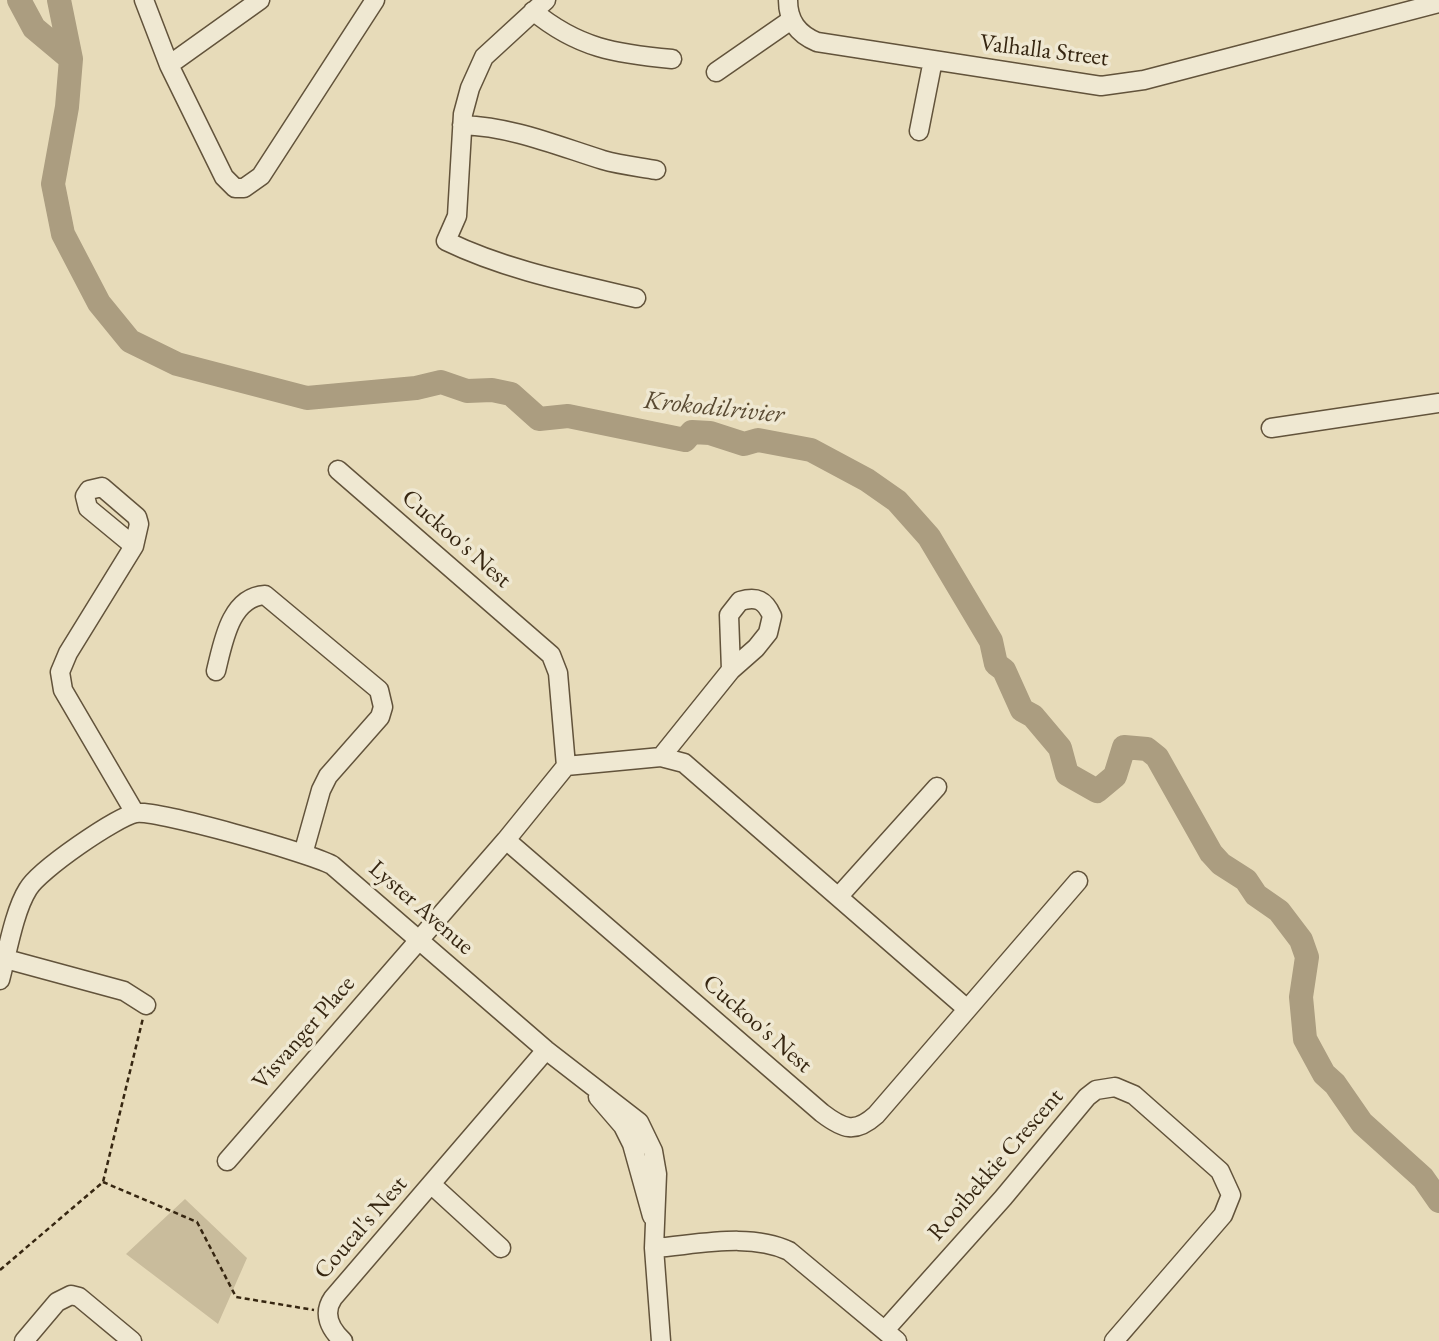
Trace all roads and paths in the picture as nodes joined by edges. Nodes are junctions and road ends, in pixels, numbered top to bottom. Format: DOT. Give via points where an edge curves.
graph roads {
  1 [pos="144,0"];
  2 [pos="260,0"];
  3 [pos="375,0"];
  4 [pos="788,0"];
  5 [pos="1439,4"];
  6 [pos="540,6"];
  7 [pos="791,20"];
  8 [pos="672,59"];
  9 [pos="933,60"];
  10 [pos="169,65"];
  11 [pos="716,72"];
  12 [pos="462,125"];
  13 [pos="919,131"];
  14 [pos="656,170"];
  15 [pos="636,298"];
  16 [pos="1439,404"];
  17 [pos="1271,428"];
  18 [pos="338,470"];
  19 [pos="134,546"];
  20 [pos="731,670"];
  21 [pos="215,671"];
  22 [pos="661,757"];
  23 [pos="566,766"];
  24 [pos="937,787"];
  25 [pos="135,813"];
  26 [pos="506,840"];
  27 [pos="303,853"];
  28 [pos="1079,881"];
  29 [pos="839,896"];
  30 [pos="419,938"];
  31 [pos="6,960"];
  32 [pos="0,980"];
  33 [pos="146,1005"];
  34 [pos="966,1008"];
  35 [pos="546,1050"];
  36 [pos="227,1161"];
  37 [pos="103,1182"];
  38 [pos="431,1184"];
  39 [pos="500,1248"];
  40 [pos="654,1248"];
  41 [pos="0,1270"];
  42 [pos="327,1312"];
  43 [pos="891,1336"];
  44 [pos="24,1341"];
  45 [pos="132,1341"];
  46 [pos="343,1341"];
  47 [pos="661,1341"];
  48 [pos="1114,1341"];
  1 -- 10 [label="street"];
  2 -- 10 [label="street"];
  3 -- 10 [label="street" via="261,176 244,188 235,188 224,177"];
  4 -- 7 [label="street"];
  5 -- 9 [label="street, Valhalla Street" via="1117,85 1088,85"];
  6 -- 8 [label="street" via="556,30 587,45 617,54"];
  6 -- 12 [label="street" via="484,57 470,88"];
  7 -- 9 [label="street, Valhalla Street" via="797,31 817,42"];
  7 -- 11 [label="street"];
  9 -- 13 [label="street"];
  12 -- 14 [label="street" via="522,132 606,161"];
  12 -- 15 [label="street" via="457,216 446,242 547,277"];
  16 -- 17 [label="street"];
  18 -- 23 [label="street, Cuckoo's Nest" via="551,655 558,673"];
  19 -- 25 [label="street" via="60,672 63,690"];
  20 -- 22 [label="street"];
  21 -- 27 [label="street" via="242,605 265,595 379,690 380,717 328,776"];
  22 -- 23 [label="street"];
  22 -- 29 [label="street" via="684,763"];
  23 -- 26 [label="street"];
  24 -- 29 [label="street"];
  25 -- 27 [label="street, Lyster Avenue"];
  25 -- 31 [label="street" via="63,855 36,877 26,891"];
  26 -- 30 [label="street"];
  26 -- 34 [label="street, Cuckoo's Nest" via="822,1113 848,1129 858,1128 876,1115"];
  27 -- 30 [label="street, Lyster Avenue" via="344,874"];
  28 -- 34 [label="street, Cuckoo's Nest"];
  29 -- 34 [label="street"];
  30 -- 35 [label="street, Lyster Avenue"];
  30 -- 36 [label="street, Visvanger Place"];
  31 -- 32 [label="street"];
  31 -- 33 [label="street" via="124,991"];
  33 -- 37 [label="path"];
  35 -- 38 [label="street, Coucal's Nest"];
  35 -- 40 [label="street, Lyster Avenue" via="624,1107 646,1134 657,1174"];
  37 -- 41 [label="path"];
  37 -- 42 [label="path" via="197,1222 236,1297"];
  38 -- 39 [label="street, Coucal's Nest"];
  38 -- 42 [label="street, Coucal's Nest" via="333,1298"];
  40 -- 43 [label="street, Rooibekkie Crescent" via="776,1244"];
  40 -- 47 [label="street, Lyster Avenue"];
  42 -- 46 [label="street, Coucal's Nest"];
  43 -- 48 [label="street, Rooibekkie Crescent" via="1080,1104 1096,1090 1115,1087 1134,1095 1220,1171 1231,1195 1223,1215"];
  44 -- 45 [label="street" via="57,1303 71,1295"];
}
